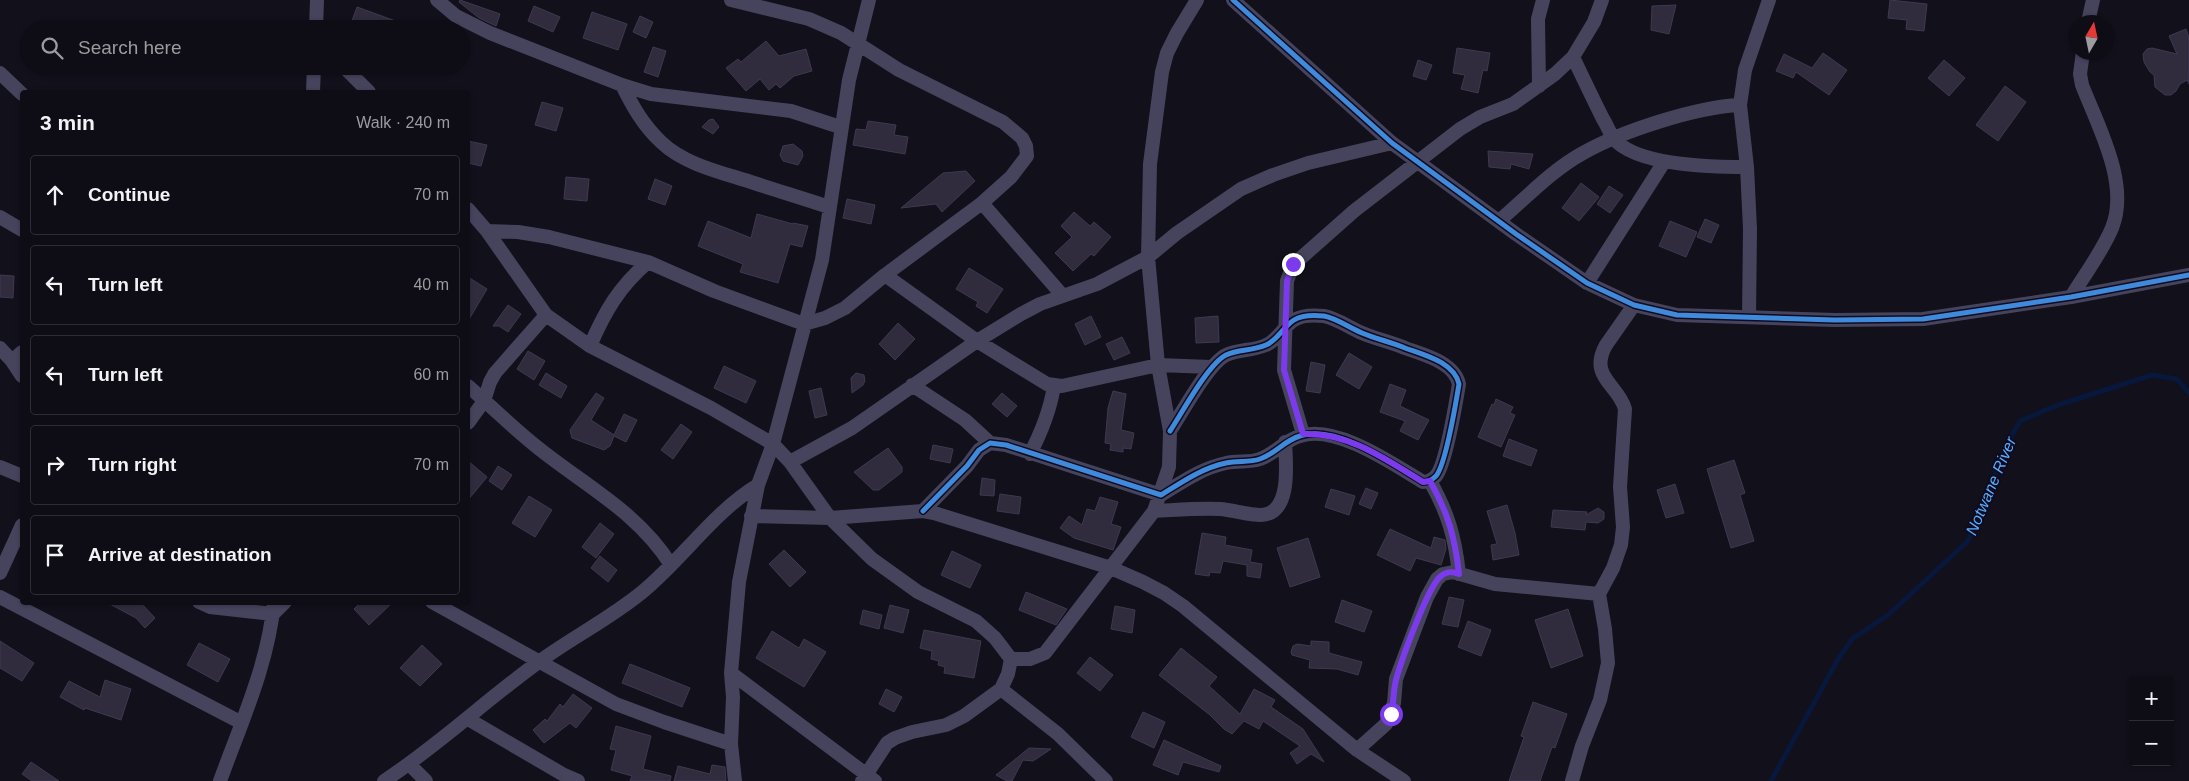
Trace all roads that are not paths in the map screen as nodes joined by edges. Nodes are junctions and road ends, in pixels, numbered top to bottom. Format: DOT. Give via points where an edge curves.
graph roads {
  1 [pos="317,0"];
  2 [pos="436,0"];
  3 [pos="731,0"];
  4 [pos="869,0"];
  5 [pos="1197,0"];
  6 [pos="1233,0"];
  7 [pos="1543,0"];
  8 [pos="1602,0"];
  9 [pos="1769,0"];
  10 [pos="2093,0"];
  11 [pos="2090,15"];
  12 [pos="316,20"];
  13 [pos="464,20"];
  14 [pos="470,23"];
  15 [pos="858,44"];
  16 [pos="1573,57"];
  17 [pos="2082,60"];
  18 [pos="0,73"];
  19 [pos="313,75"];
  20 [pos="352,75"];
  21 [pos="622,85"];
  22 [pos="1539,86"];
  23 [pos="312,90"];
  24 [pos="367,90"];
  25 [pos="20,92"];
  26 [pos="1740,105"];
  27 [pos="840,127"];
  28 [pos="1614,139"];
  29 [pos="1392,143"];
  30 [pos="1418,162"];
  31 [pos="1664,162"];
  32 [pos="1747,167"];
  33 [pos="982,203"];
  34 [pos="829,207"];
  35 [pos="470,211"];
  36 [pos="0,217"];
  37 [pos="1499,221"];
  38 [pos="20,229"];
  39 [pos="487,231"];
  40 [pos="1148,257"];
  41 [pos="648,262"];
  42 [pos="885,275"];
  43 [pos="2189,275"];
  44 [pos="1587,283"];
  45 [pos="1064,296"];
  46 [pos="2071,296"];
  47 [pos="1634,305"];
  48 [pos="546,315"];
  49 [pos="1749,317"];
  50 [pos="804,324"];
  51 [pos="1286,326"];
  52 [pos="977,341"];
  53 [pos="590,346"];
  54 [pos="0,348"];
  55 [pos="17,357"];
  56 [pos="1158,364"];
  57 [pos="1211,367"];
  58 [pos="912,385"];
  59 [pos="1054,386"];
  60 [pos="470,388"];
  61 [pos="484,401"];
  62 [pos="470,420"];
  63 [pos="1170,431"];
  64 [pos="1303,434"];
  65 [pos="1285,442"];
  66 [pos="773,444"];
  67 [pos="990,444"];
  68 [pos="1030,454"];
  69 [pos="790,462"];
  70 [pos="0,467"];
  71 [pos="20,472"];
  72 [pos="1430,481"];
  73 [pos="758,486"];
  74 [pos="1161,495"];
  75 [pos="923,511"];
  76 [pos="1154,511"];
  77 [pos="751,516"];
  78 [pos="830,518"];
  79 [pos="20,529"];
  80 [pos="671,564"];
  81 [pos="1111,568"];
  82 [pos="0,573"];
  83 [pos="1459,574"];
  84 [pos="1599,594"];
  85 [pos="0,597"];
  86 [pos="206,605"];
  87 [pos="437,605"];
  88 [pos="273,608"];
  89 [pos="1011,660"];
  90 [pos="540,661"];
  91 [pos="731,673"];
  92 [pos="1001,689"];
  93 [pos="468,719"];
  94 [pos="242,723"];
  95 [pos="731,744"];
  96 [pos="1357,750"];
  97 [pos="409,764"];
  98 [pos="563,778"];
  99 [pos="868,779"];
  100 [pos="220,781"];
  101 [pos="384,781"];
  102 [pos="426,781"];
  103 [pos="578,781"];
  104 [pos="735,781"];
  105 [pos="1106,781"];
  106 [pos="1404,781"];
  107 [pos="1572,781"];
  1 -- 12 [label="street"];
  2 -- 13 [label="street"];
  3 -- 15 [label="street" via="818,22"];
  4 -- 15 [label="street"];
  5 -- 40 [label="street" via="1177,33 1162,72 1150,164"];
  6 -- 29 [label="street"];
  7 -- 22 [label="street" via="1538,19"];
  8 -- 16 [label="street" via="1594,22"];
  9 -- 26 [label="street" via="1745,70"];
  10 -- 11 [label="street"];
  14 -- 21 [label="street"];
  15 -- 27 [label="street"];
  15 -- 33 [label="street" via="899,70 1003,122 1022,138 1027,156 1022,165"];
  16 -- 22 [label="street"];
  16 -- 28 [label="street"];
  17 -- 46 [label="street" via="2082,85 2113,168 2118,198 2117,212 2104,244"];
  18 -- 25 [label="street"];
  19 -- 23 [label="street"];
  20 -- 24 [label="street"];
  21 -- 27 [label="street" via="650,94 791,111"];
  21 -- 34 [label="street" via="636,114 663,144 680,155 704,167"];
  22 -- 30 [label="street" via="1513,104 1460,129"];
  26 -- 28 [label="street" via="1688,114"];
  26 -- 32 [label="street"];
  27 -- 34 [label="street"];
  28 -- 31 [label="street" via="1635,152"];
  28 -- 37 [label="street" via="1562,167"];
  29 -- 30 [label="street"];
  29 -- 40 [label="street" via="1308,164 1241,189"];
  30 -- 37 [label="street"];
  30 -- 51 [label="street" via="1293,264 1287,281"];
  31 -- 32 [label="street"];
  31 -- 44 [label="street"];
  32 -- 49 [label="street"];
  33 -- 42 [label="street"];
  33 -- 45 [label="street"];
  34 -- 50 [label="street" via="822,260"];
  35 -- 39 [label="street"];
  36 -- 38 [label="street"];
  37 -- 44 [label="street"];
  39 -- 41 [label="street" via="518,232"];
  39 -- 48 [label="street"];
  40 -- 45 [label="street" via="1096,284"];
  40 -- 56 [label="street"];
  41 -- 50 [label="street" via="714,291"];
  41 -- 53 [label="street" via="619,290 605,311"];
  42 -- 50 [label="street" via="845,308"];
  42 -- 52 [label="street"];
  43 -- 46 [label="street"];
  44 -- 47 [label="street"];
  45 -- 52 [label="street" via="1021,314"];
  46 -- 49 [label="street" via="1923,319"];
  47 -- 49 [label="street" via="1677,315"];
  47 -- 84 [label="street" via="1602,352 1601,370 1624,404 1626,420 1620,457 1621,546"];
  48 -- 53 [label="street"];
  48 -- 61 [label="street" via="495,373"];
  50 -- 66 [label="street"];
  51 -- 57 [label="street" via="1268,344 1228,354"];
  51 -- 64 [label="street" via="1284,370"];
  51 -- 72 [label="street" via="1303,317 1325,316 1452,370 1459,384 1448,440 1438,472"];
  52 -- 58 [label="street"];
  52 -- 59 [label="street"];
  53 -- 66 [label="street"];
  54 -- 55 [label="street"];
  56 -- 57 [label="street"];
  56 -- 59 [label="street"];
  56 -- 63 [label="street"];
  57 -- 63 [label="street"];
  58 -- 67 [label="street" via="965,420"];
  58 -- 69 [label="street" via="852,428"];
  59 -- 68 [label="street" via="1045,423"];
  60 -- 61 [label="street"];
  61 -- 62 [label="street"];
  61 -- 80 [label="street" via="536,447 615,503 641,526"];
  63 -- 74 [label="street" via="1169,467"];
  64 -- 65 [label="street"];
  64 -- 72 [label="street" via="1328,436 1369,449 1423,482"];
  65 -- 74 [label="street" via="1262,458 1225,463 1198,473"];
  65 -- 76 [label="street" via="1284,490 1279,506 1269,513 1260,515 1220,509"];
  66 -- 69 [label="street"];
  66 -- 73 [label="street"];
  67 -- 68 [label="street"];
  67 -- 75 [label="street" via="979,450"];
  68 -- 74 [label="street"];
  69 -- 78 [label="street"];
  70 -- 71 [label="street"];
  72 -- 83 [label="street" via="1451,524"];
  73 -- 77 [label="street"];
  73 -- 80 [label="street" via="739,497"];
  74 -- 76 [label="street"];
  75 -- 78 [label="street"];
  75 -- 81 [label="street"];
  76 -- 81 [label="street"];
  77 -- 78 [label="street"];
  77 -- 91 [label="street" via="739,582"];
  78 -- 89 [label="street" via="872,558 918,592 987,629"];
  79 -- 82 [label="street"];
  80 -- 90 [label="street" via="607,619"];
  81 -- 89 [label="street" via="1045,653 1030,659"];
  81 -- 96 [label="street" via="1143,582 1183,606"];
  83 -- 84 [label="street" via="1495,584"];
  83 -- 96 [label="street" via="1442,574 1432,588 1396,679 1394,703 1386,724"];
  84 -- 107 [label="street" via="1608,663 1600,700"];
  85 -- 94 [label="street"];
  86 -- 88 [label="street"];
  87 -- 90 [label="street"];
  88 -- 94 [label="street" via="270,635"];
  89 -- 92 [label="street"];
  90 -- 93 [label="street"];
  90 -- 95 [label="street" via="616,704"];
  91 -- 95 [label="street"];
  91 -- 99 [label="street"];
  92 -- 99 [label="street" via="957,721 894,738 887,744"];
  92 -- 105 [label="street" via="1058,734"];
  93 -- 97 [label="street"];
  93 -- 98 [label="street"];
  94 -- 100 [label="street"];
  95 -- 104 [label="street"];
  96 -- 106 [label="street"];
  97 -- 101 [label="street"];
  97 -- 102 [label="street"];
  98 -- 103 [label="street"];
}
